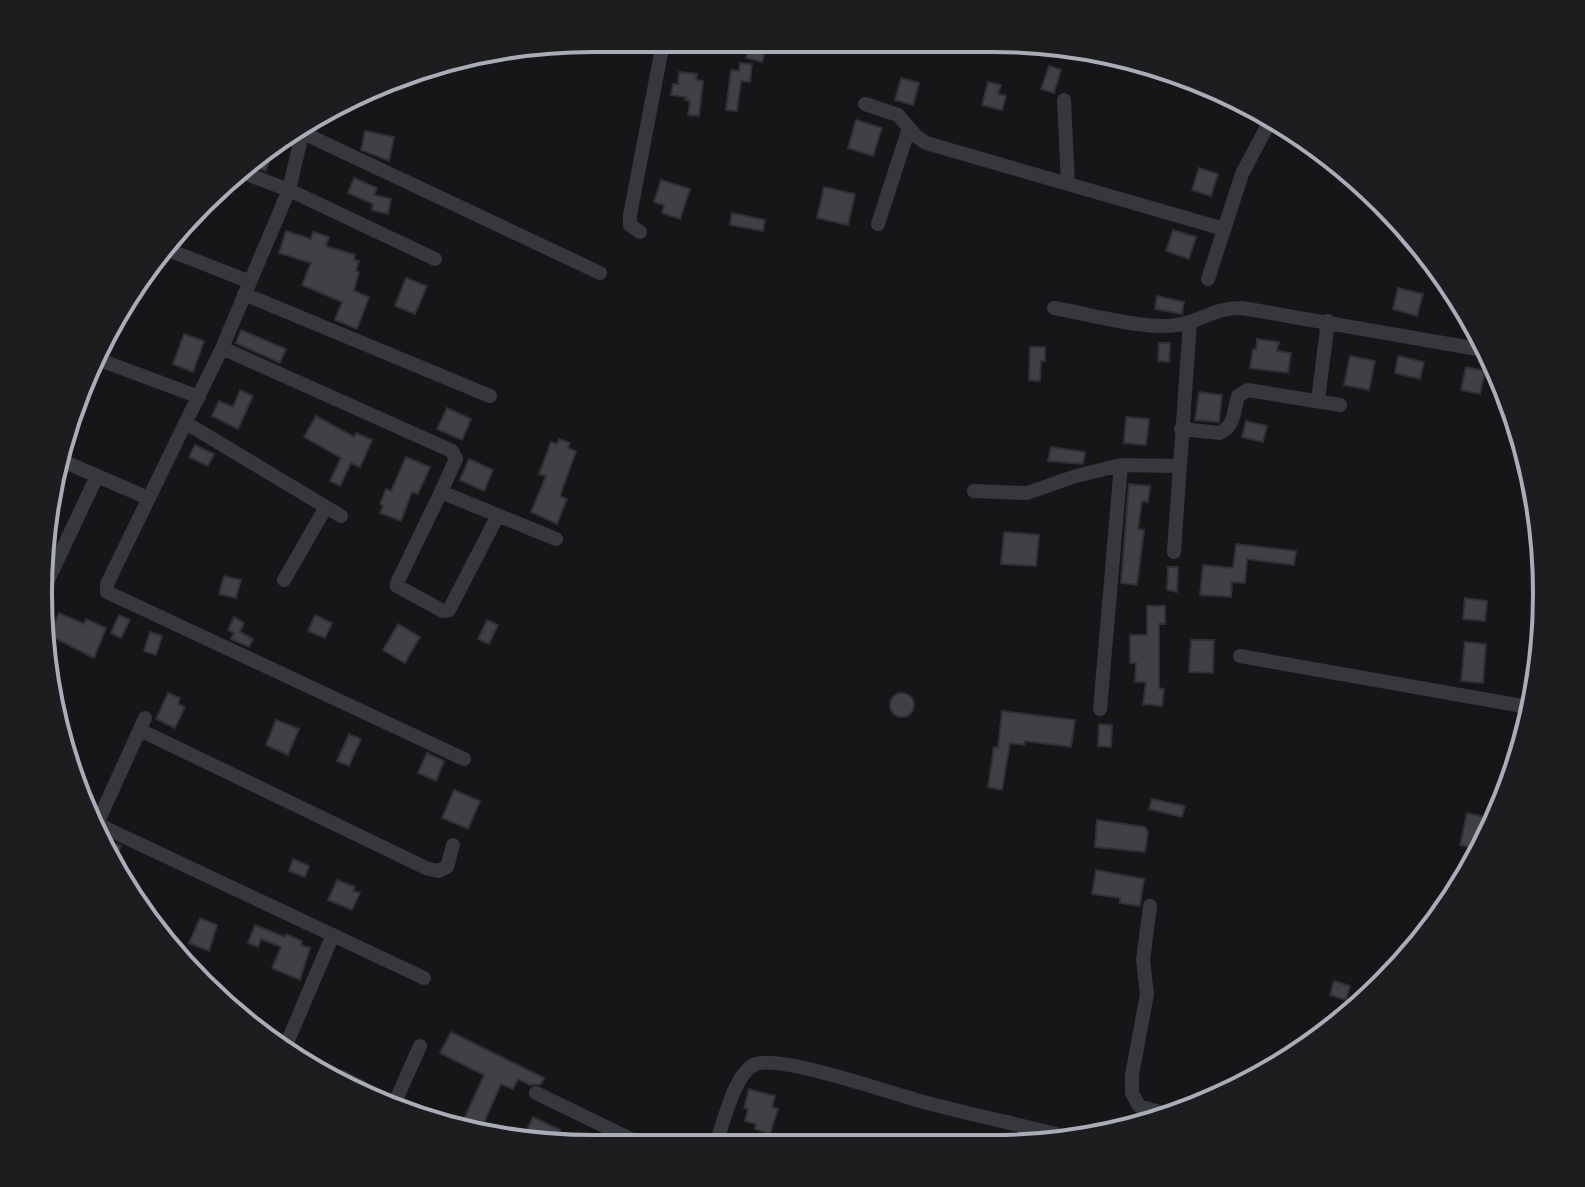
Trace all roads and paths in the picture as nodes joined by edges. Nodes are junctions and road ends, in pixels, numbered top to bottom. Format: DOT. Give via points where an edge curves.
graph roads {
  1 [pos="661,52"];
  2 [pos="1064,100"];
  3 [pos="865,104"];
  4 [pos="909,128"];
  5 [pos="1266,128"];
  6 [pos="313,131"];
  7 [pos="301,138"];
  8 [pos="250,175"];
  9 [pos="1068,184"];
  10 [pos="289,190"];
  11 [pos="878,224"];
  12 [pos="1224,229"];
  13 [pos="640,232"];
  14 [pos="173,252"];
  15 [pos="435,259"];
  16 [pos="600,273"];
  17 [pos="1208,279"];
  18 [pos="246,287"];
  19 [pos="1054,308"];
  20 [pos="1328,321"];
  21 [pos="1190,322"];
  22 [pos="222,348"];
  23 [pos="1474,348"];
  24 [pos="104,362"];
  25 [pos="490,396"];
  26 [pos="199,397"];
  27 [pos="1318,400"];
  28 [pos="1340,405"];
  29 [pos="186,423"];
  30 [pos="1181,429"];
  31 [pos="68,463"];
  32 [pos="1121,465"];
  33 [pos="1178,466"];
  34 [pos="97,476"];
  35 [pos="974,491"];
  36 [pos="441,492"];
  37 [pos="148,498"];
  38 [pos="326,507"];
  39 [pos="341,516"];
  40 [pos="497,517"];
  41 [pos="556,539"];
  42 [pos="1174,552"];
  43 [pos="53,570"];
  44 [pos="284,580"];
  45 [pos="1240,656"];
  46 [pos="1521,706"];
  47 [pos="1100,709"];
  48 [pos="464,759"];
  49 [pos="100,817"];
  50 [pos="107,831"];
  51 [pos="453,845"];
  52 [pos="1150,906"];
  53 [pos="332,937"];
  54 [pos="424,978"];
  55 [pos="288,1040"];
  56 [pos="420,1046"];
  57 [pos="536,1093"];
  58 [pos="397,1098"];
  59 [pos="1153,1110"];
  60 [pos="1047,1132"];
  61 [pos="622,1135"];
  62 [pos="719,1135"];
  1 -- 13 [label="street" via="630,215 630,225"];
  2 -- 9 [label="street"];
  3 -- 4 [label="street" via="898,115"];
  4 -- 9 [label="street" via="926,143"];
  4 -- 11 [label="street"];
  5 -- 12 [label="street" via="1242,174"];
  6 -- 16 [label="street"];
  7 -- 10 [label="street"];
  8 -- 10 [label="street"];
  9 -- 12 [label="street"];
  10 -- 15 [label="street"];
  10 -- 18 [label="street"];
  12 -- 17 [label="street"];
  14 -- 18 [label="street"];
  18 -- 22 [label="street"];
  18 -- 25 [label="street"];
  19 -- 21 [label="street" via="1158,326"];
  20 -- 21 [label="street" via="1226,308"];
  20 -- 23 [label="street"];
  20 -- 27 [label="street"];
  21 -- 30 [label="street"];
  22 -- 26 [label="street"];
  22 -- 36 [label="street" via="452,451 456,459"];
  24 -- 26 [label="street"];
  26 -- 29 [label="street"];
  27 -- 28 [label="street"];
  27 -- 30 [label="street" via="1248,390 1238,396 1230,425 1220,433"];
  29 -- 37 [label="street"];
  29 -- 38 [label="street"];
  30 -- 33 [label="street"];
  31 -- 34 [label="street"];
  32 -- 33 [label="street"];
  32 -- 35 [label="street" via="1027,493"];
  32 -- 47 [label="street"];
  33 -- 42 [label="street"];
  34 -- 37 [label="street"];
  34 -- 43 [label="street"];
  36 -- 40 [label="street"];
  36 -- 40 [label="street" via="397,586 443,611 449,610"];
  37 -- 48 [label="street" via="107,592"];
  38 -- 39 [label="street"];
  38 -- 44 [label="street"];
  40 -- 41 [label="street"];
  45 -- 46 [label="street"];
  49 -- 51 [label="street" via="142,724 426,868 447,867"];
  50 -- 53 [label="street"];
  52 -- 59 [label="street" via="1143,960 1147,994 1132,1093 1139,1106"];
  53 -- 54 [label="street"];
  53 -- 55 [label="street"];
  56 -- 58 [label="street"];
  57 -- 61 [label="street"];
  60 -- 62 [label="street" via="767,1063 754,1064 743,1074"];
}
